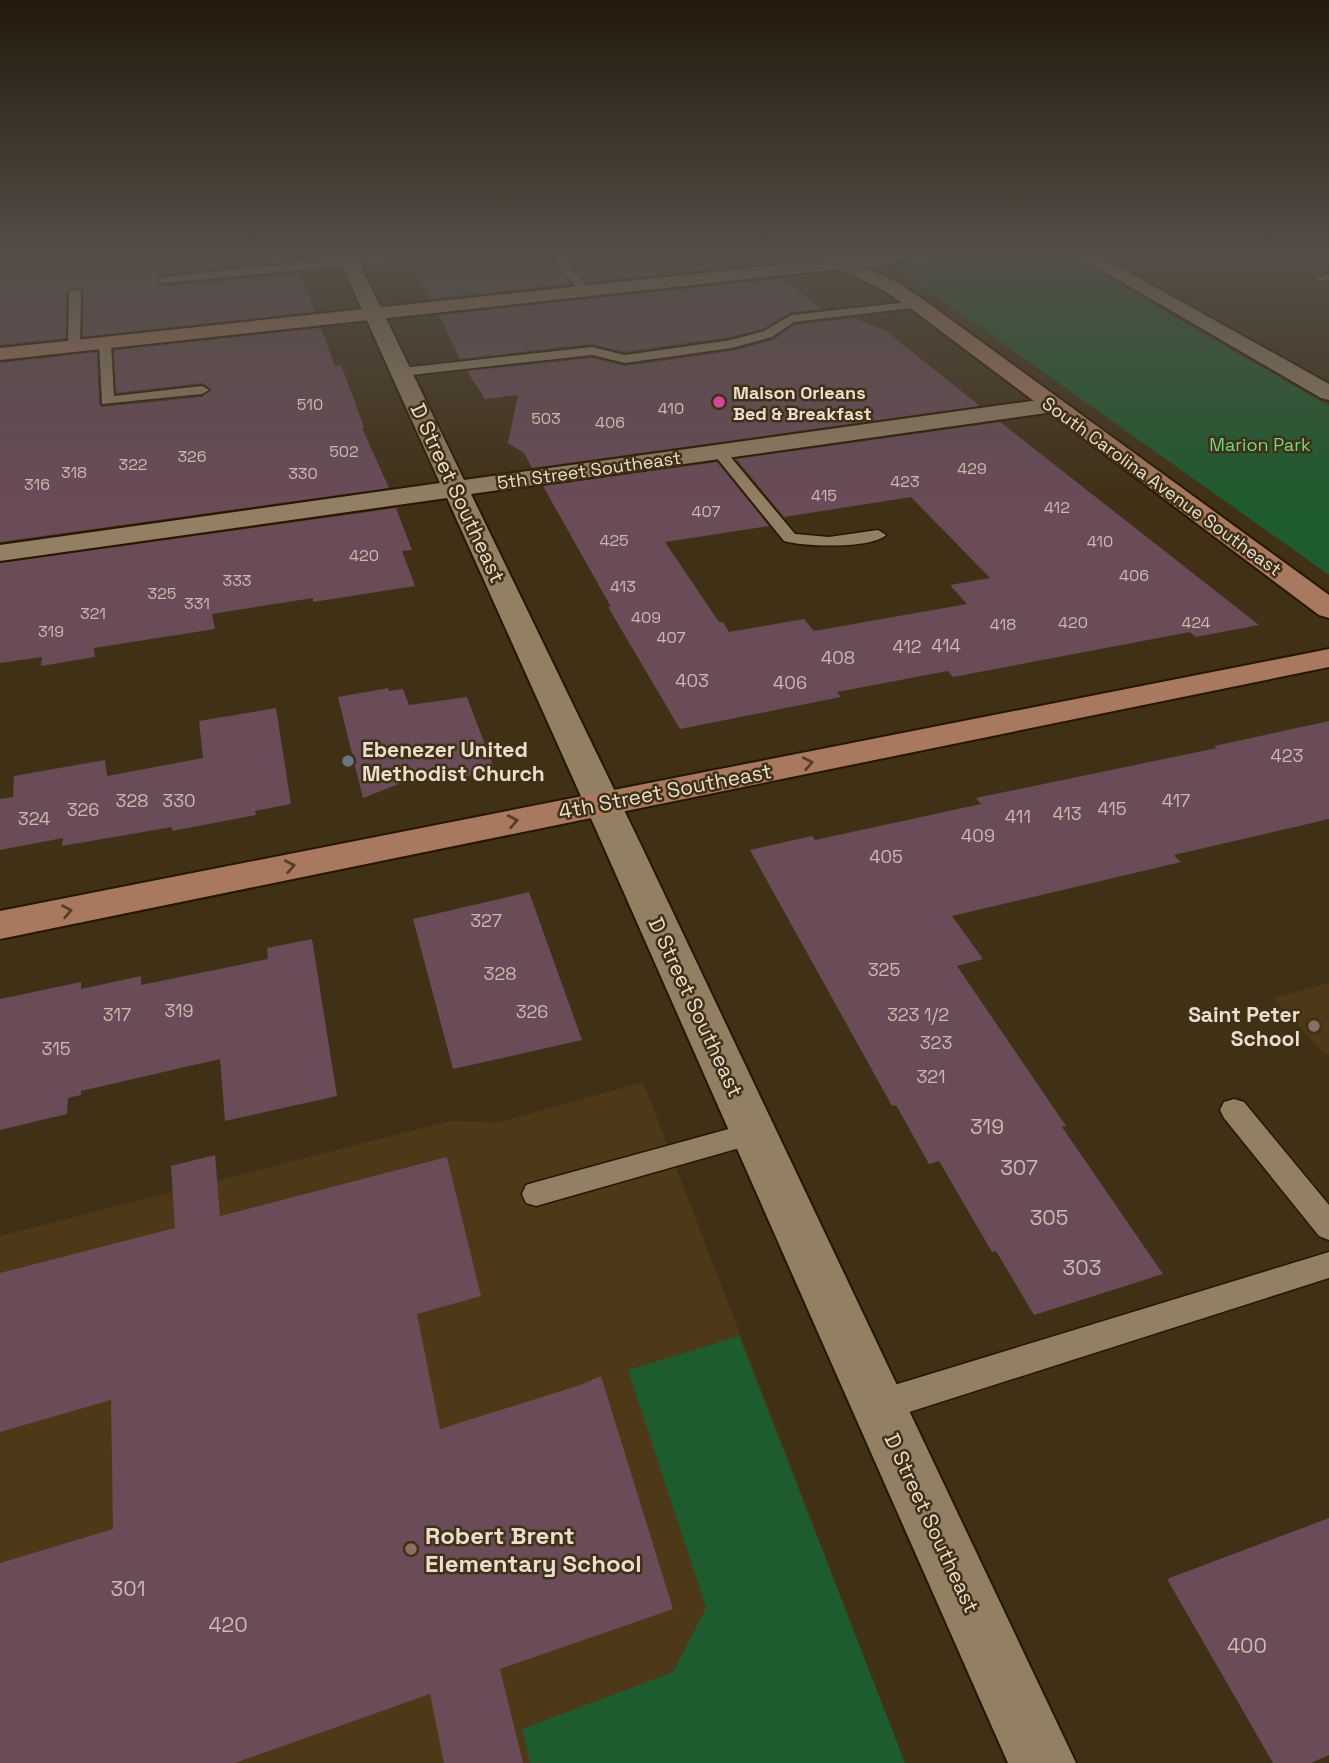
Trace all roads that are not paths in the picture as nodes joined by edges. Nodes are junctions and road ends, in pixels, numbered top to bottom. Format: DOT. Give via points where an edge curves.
graph roads {
  1 [pos="74,336"];
  2 [pos="168,336"];
  3 [pos="385,336"];
  4 [pos="760,336"];
  5 [pos="960,336"];
  6 [pos="1229,336"];
  7 [pos="105,343"];
  8 [pos="74,346"];
  9 [pos="0,354"];
  10 [pos="1329,367"];
  11 [pos="402,372"];
  12 [pos="1292,372"];
  13 [pos="202,390"];
  14 [pos="1329,393"];
  15 [pos="1053,405"];
  16 [pos="719,452"];
  17 [pos="456,489"];
  18 [pos="878,535"];
  19 [pos="0,553"];
  20 [pos="1329,608"];
  21 [pos="1329,658"];
  22 [pos="602,804"];
  23 [pos="0,925"];
  24 [pos="1234,1110"];
  25 [pos="754,1133"];
  26 [pos="536,1194"];
  27 [pos="1329,1227"];
  28 [pos="1329,1265"];
  29 [pos="878,1406"];
  30 [pos="1042,1763"];
  1 -- 8 [label="lane"];
  2 -- 7 [label="street"];
  3 -- 11 [label="street, D Street Southeast"];
  4 -- 11 [label="lane" via="625,359 592,351"];
  5 -- 15 [label="street, South Carolina Avenue Southeast"];
  6 -- 12 [label="street"];
  7 -- 8 [label="street"];
  7 -- 13 [label="lane" via="107,401"];
  8 -- 9 [label="street"];
  10 -- 12 [label="street"];
  11 -- 17 [label="street, D Street Southeast"];
  12 -- 14 [label="street"];
  15 -- 16 [label="street, 5th Street Southeast"];
  15 -- 20 [label="street, South Carolina Avenue Southeast"];
  16 -- 17 [label="street, 5th Street Southeast"];
  16 -- 18 [label="lane" via="790,538 829,542"];
  17 -- 19 [label="street, 5th Street Southeast"];
  17 -- 22 [label="street, D Street Southeast"];
  22 -- 21 [label="street, 4th Street Southeast, one-way"];
  23 -- 22 [label="street, 4th Street Southeast, one-way"];
  22 -- 25 [label="street, D Street Southeast"];
  24 -- 27 [label="lane"];
  25 -- 26 [label="lane"];
  25 -- 29 [label="street, D Street Southeast"];
  28 -- 29 [label="lane"];
  29 -- 30 [label="street, D Street Southeast"];
}
